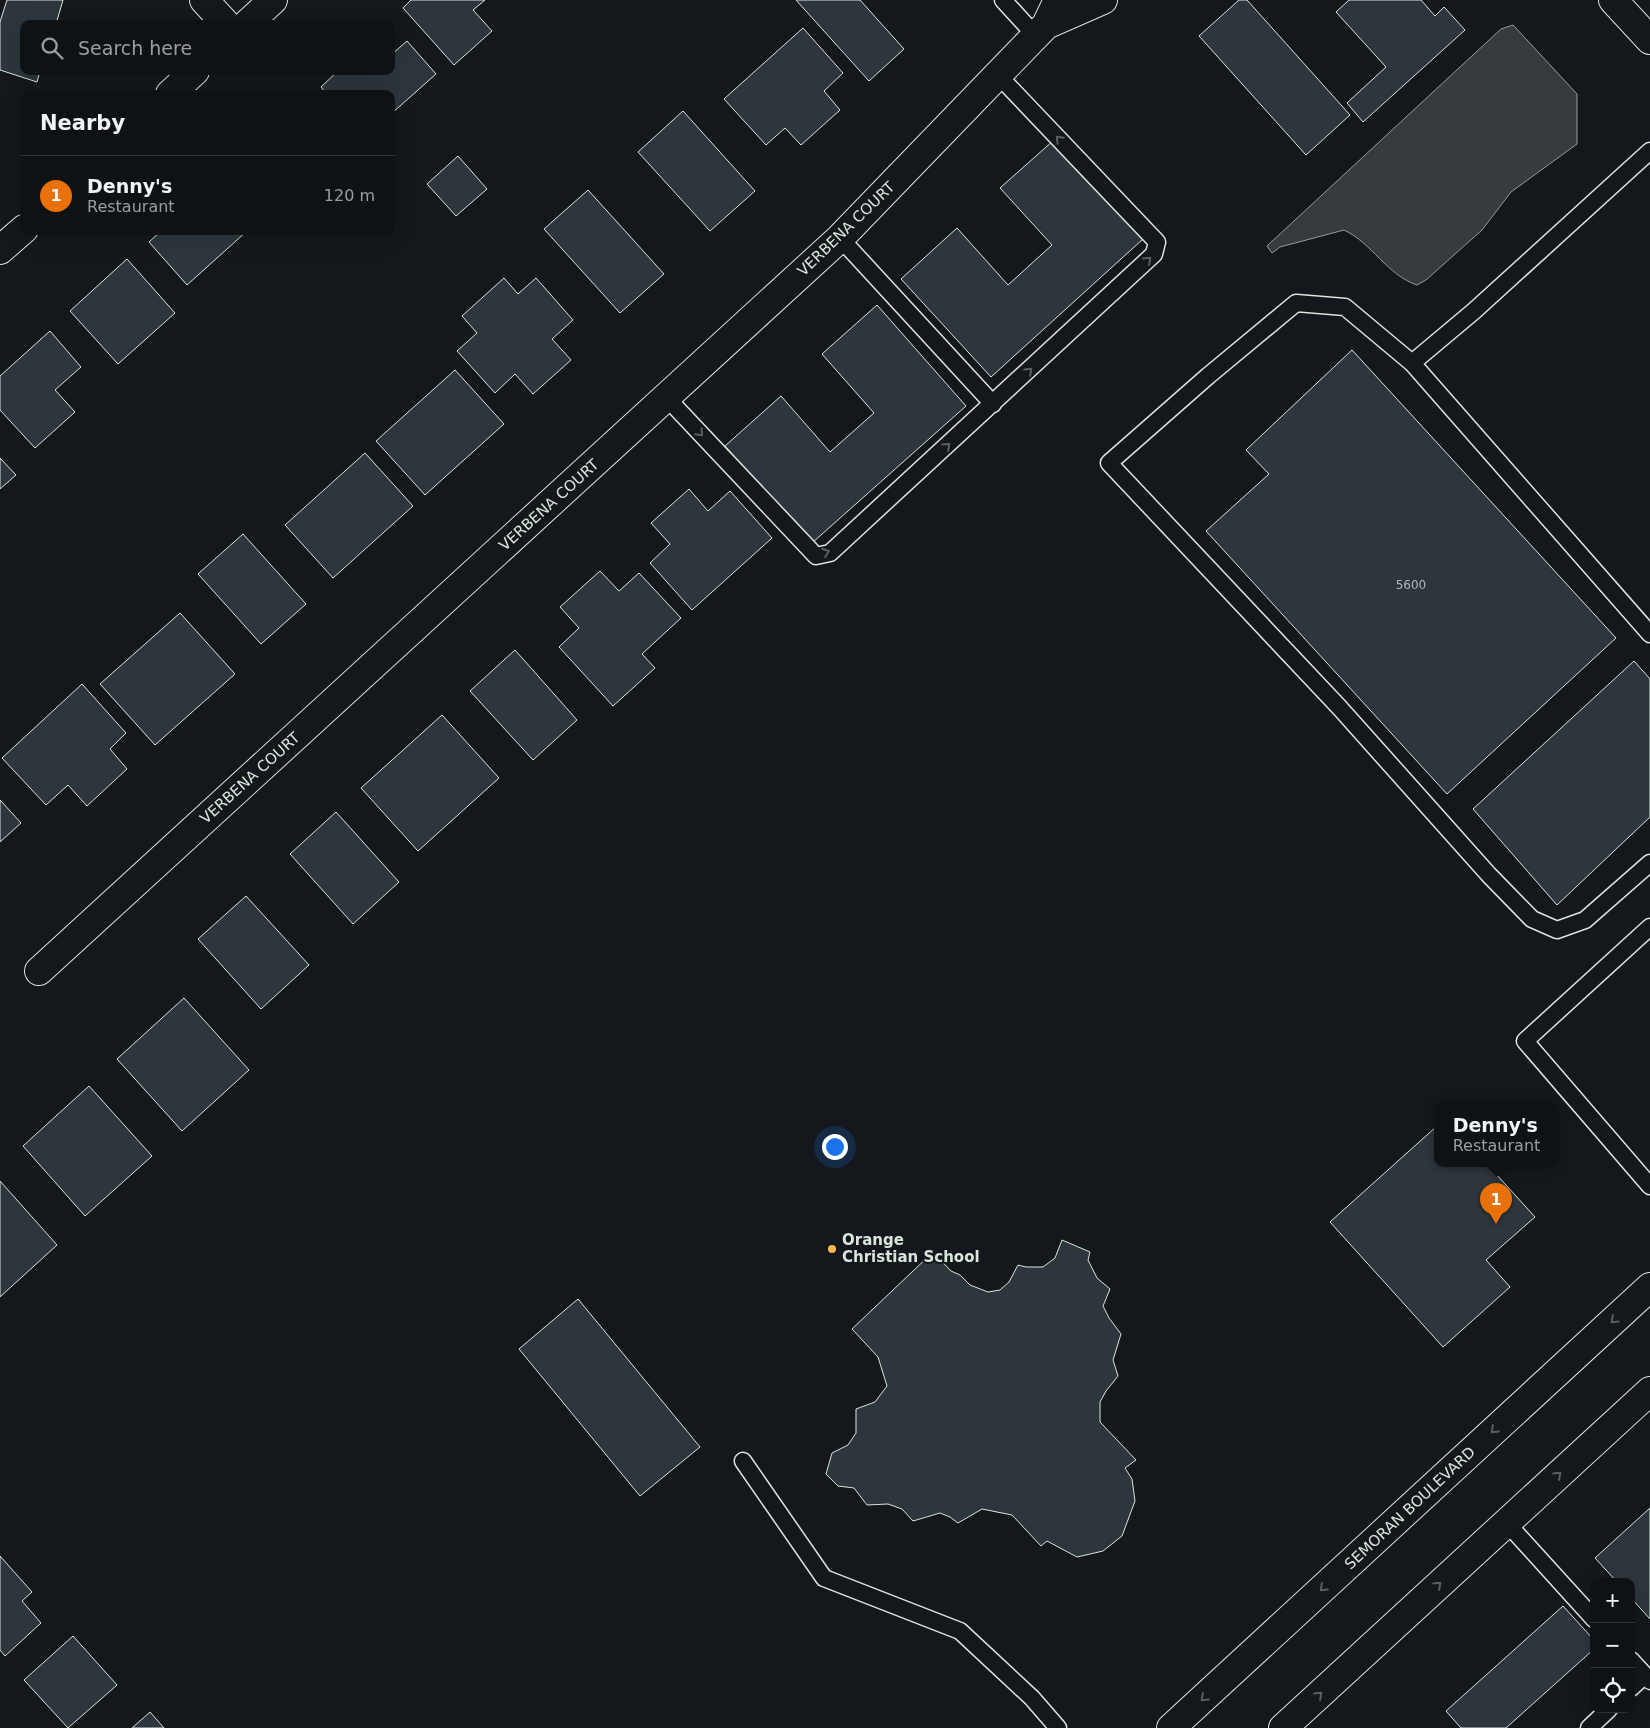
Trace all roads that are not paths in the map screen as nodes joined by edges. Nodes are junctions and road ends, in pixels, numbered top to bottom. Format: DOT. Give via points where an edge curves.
graph roads {
  1 [pos="204,0"];
  2 [pos="273,0"];
  3 [pos="1003,0"];
  4 [pos="1058,0"];
  5 [pos="1102,0"];
  6 [pos="1613,0"];
  7 [pos="222,20"];
  8 [pos="251,20"];
  9 [pos="1041,30"];
  10 [pos="1650,40"];
  11 [pos="191,75"];
  12 [pos="998,75"];
  13 [pos="174,90"];
  14 [pos="1650,151"];
  15 [pos="20,232"];
  16 [pos="840,238"];
  17 [pos="0,250"];
  18 [pos="1412,363"];
  19 [pos="666,397"];
  20 [pos="993,404"];
  21 [pos="1650,634"];
  22 [pos="1650,863"];
  23 [pos="1650,927"];
  24 [pos="39,971"];
  25 [pos="1650,1186"];
  26 [pos="1650,1287"];
  27 [pos="1650,1390"];
  28 [pos="743,1461"];
  29 [pos="1506,1522"];
  30 [pos="1590,1615"];
  31 [pos="1635,1664"];
  32 [pos="1648,1678"];
  33 [pos="1635,1686"];
  34 [pos="1605,1713"];
  35 [pos="1058,1728"];
  36 [pos="1171,1728"];
  37 [pos="1283,1728"];
  38 [pos="1588,1728"];
  1 -- 7 [label="street"];
  2 -- 8 [label="street"];
  3 -- 9 [label="lane"];
  4 -- 9 [label="street, VERBENA COURT"];
  5 -- 9 [label="street, VERBENA COURT"];
  6 -- 10 [label="street"];
  9 -- 12 [label="street, VERBENA COURT"];
  11 -- 13 [label="street"];
  12 -- 16 [label="street, VERBENA COURT"];
  20 -- 12 [label="lane, one-way" via="1154,254 1157,242"];
  14 -- 18 [label="lane"];
  15 -- 17 [label="street"];
  16 -- 19 [label="street, VERBENA COURT"];
  16 -- 20 [label="lane"];
  18 -- 21 [label="lane"];
  18 -- 22 [label="lane" via="1345,307 1296,303 1109,463 1532,919 1557,930 1585,920"];
  19 -- 20 [label="lane, one-way" via="816,556 830,553"];
  19 -- 24 [label="street, VERBENA COURT"];
  23 -- 25 [label="lane" via="1525,1041"];
  26 -- 36 [label="street, SEMORAN BOULEVARD, one-way"];
  29 -- 27 [label="street, one-way"];
  28 -- 35 [label="lane" via="824,1578 960,1631 1032,1698"];
  29 -- 30 [label="lane"];
  37 -- 29 [label="street, one-way"];
  31 -- 32 [label="lane"];
  32 -- 33 [label="lane"];
  34 -- 38 [label="lane"];
}
